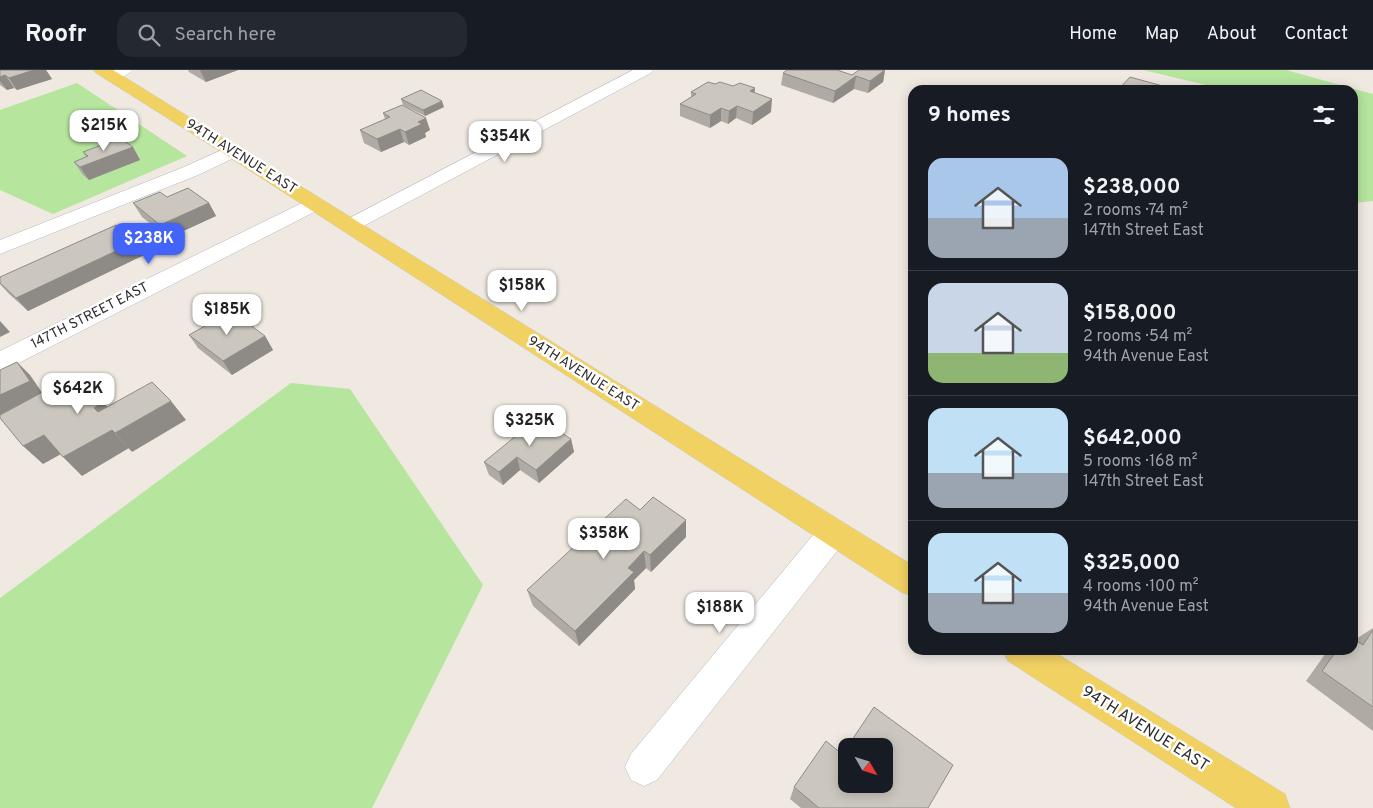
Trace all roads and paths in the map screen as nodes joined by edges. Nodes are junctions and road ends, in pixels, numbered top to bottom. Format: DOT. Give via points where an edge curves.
graph roads {
  1 [pos="645,70"];
  2 [pos="112,72"];
  3 [pos="233,151"];
  4 [pos="315,204"];
  5 [pos="348,226"];
  6 [pos="0,248"];
  7 [pos="0,362"];
  8 [pos="834,532"];
  9 [pos="908,579"];
  10 [pos="1028,655"];
  11 [pos="644,767"];
  12 [pos="1271,808"];
  1 -- 5 [label="street"];
  2 -- 3 [label="main road, 94TH AVENUE EAST"];
  3 -- 4 [label="main road, 94TH AVENUE EAST"];
  3 -- 6 [label="street" via="192,171"];
  4 -- 5 [label="main road, 94TH AVENUE EAST"];
  4 -- 7 [label="street, 147TH STREET EAST"];
  5 -- 8 [label="main road, 94TH AVENUE EAST"];
  8 -- 9 [label="main road, 94TH AVENUE EAST"];
  8 -- 11 [label="street"];
  10 -- 12 [label="main road, 94TH AVENUE EAST"];
}
